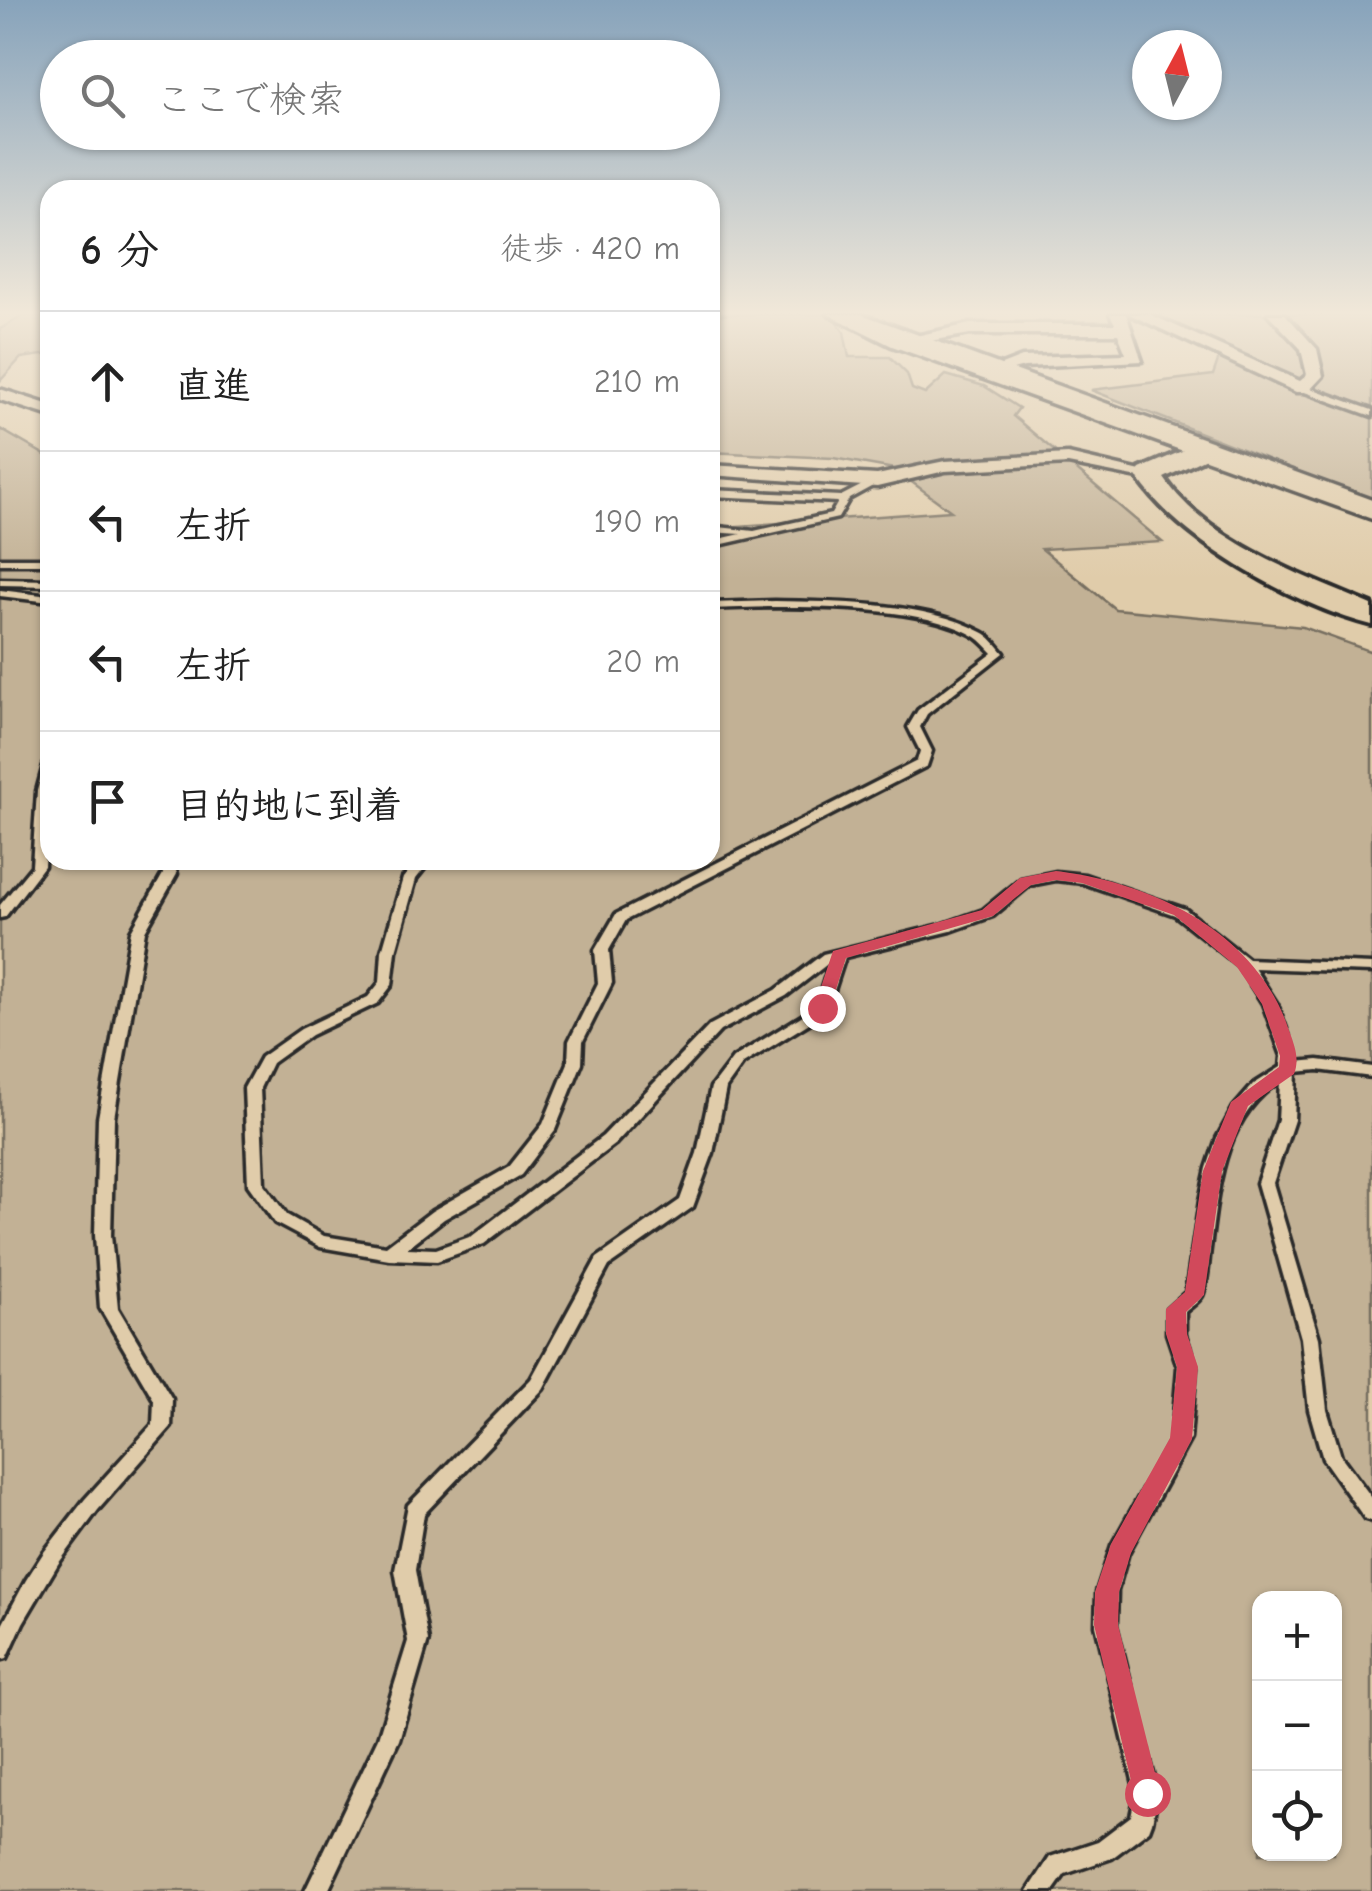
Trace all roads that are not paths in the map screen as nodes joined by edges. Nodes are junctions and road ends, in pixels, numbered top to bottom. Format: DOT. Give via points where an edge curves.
graph roads {
  1 [pos="1070,402"];
  2 [pos="1344,402"];
  3 [pos="1372,412"];
  4 [pos="1203,450"];
  5 [pos="720,471"];
  6 [pos="1149,474"];
  7 [pos="878,482"];
  8 [pos="720,493"];
  9 [pos="844,499"];
  10 [pos="1372,510"];
  11 [pos="720,530"];
  12 [pos="766,533"];
  13 [pos="720,542"];
  14 [pos="40,561"];
  15 [pos="0,562"];
  16 [pos="0,582"];
  17 [pos="40,583"];
  18 [pos="0,593"];
  19 [pos="40,598"];
  20 [pos="720,606"];
  21 [pos="1372,616"];
  22 [pos="40,828"];
  23 [pos="720,868"];
  24 [pos="169,870"];
  25 [pos="417,870"];
  26 [pos="716,870"];
  27 [pos="0,914"];
  28 [pos="838,955"];
  29 [pos="1244,964"];
  30 [pos="1372,968"];
  31 [pos="1288,1070"];
  32 [pos="1372,1072"];
  33 [pos="389,1253"];
  34 [pos="1372,1513"];
  35 [pos="0,1650"];
  36 [pos="316,1891"];
  37 [pos="1039,1891"];
  1 -- 4 [label="main road"];
  2 -- 3 [label="lane"];
  4 -- 6 [label="street"];
  4 -- 10 [label="main road"];
  5 -- 7 [label="street"];
  6 -- 7 [label="street" via="1068,459 945,466"];
  6 -- 21 [label="street" via="1157,493 1248,561"];
  7 -- 9 [label="lane"];
  8 -- 9 [label="lane"];
  9 -- 12 [label="lane" via="835,516"];
  11 -- 12 [label="lane"];
  12 -- 13 [label="lane"];
  14 -- 15 [label="lane"];
  16 -- 17 [label="lane"];
  18 -- 19 [label="lane"];
  20 -- 23 [label="lane" via="799,602 914,614 982,633 999,652 922,712 914,727 926,751 923,762"];
  22 -- 27 [label="lane" via="38,866"];
  24 -- 35 [label="lane" via="138,931 106,1118 103,1235 108,1308 163,1399 162,1427 74,1520"];
  25 -- 33 [label="lane" via="389,950 388,982 372,1000 266,1060 252,1088 256,1186 280,1219 320,1241"];
  26 -- 33 [label="lane" via="621,916 602,950 605,983 542,1137 515,1171 438,1215"];
  28 -- 29 [label="lane" via="988,913 1026,882 1056,876 1180,912"];
  28 -- 33 [label="lane" via="715,1028 609,1140 478,1240 437,1255"];
  28 -- 36 [label="lane" via="822,1008 738,1062 719,1086 686,1203 603,1262 536,1384 415,1511 405,1570 418,1642 388,1740"];
  29 -- 30 [label="lane"];
  29 -- 31 [label="lane" via="1275,1015"];
  31 -- 32 [label="lane" via="1317,1065"];
  31 -- 34 [label="lane" via="1286,1120 1265,1183 1310,1338 1318,1410 1332,1459"];
  31 -- 37 [label="lane" via="1240,1102 1213,1171 1194,1295 1176,1309 1187,1367 1181,1439 1120,1551 1107,1592 1106,1625 1147,1793 1141,1822 1104,1850 1058,1864"];
}
